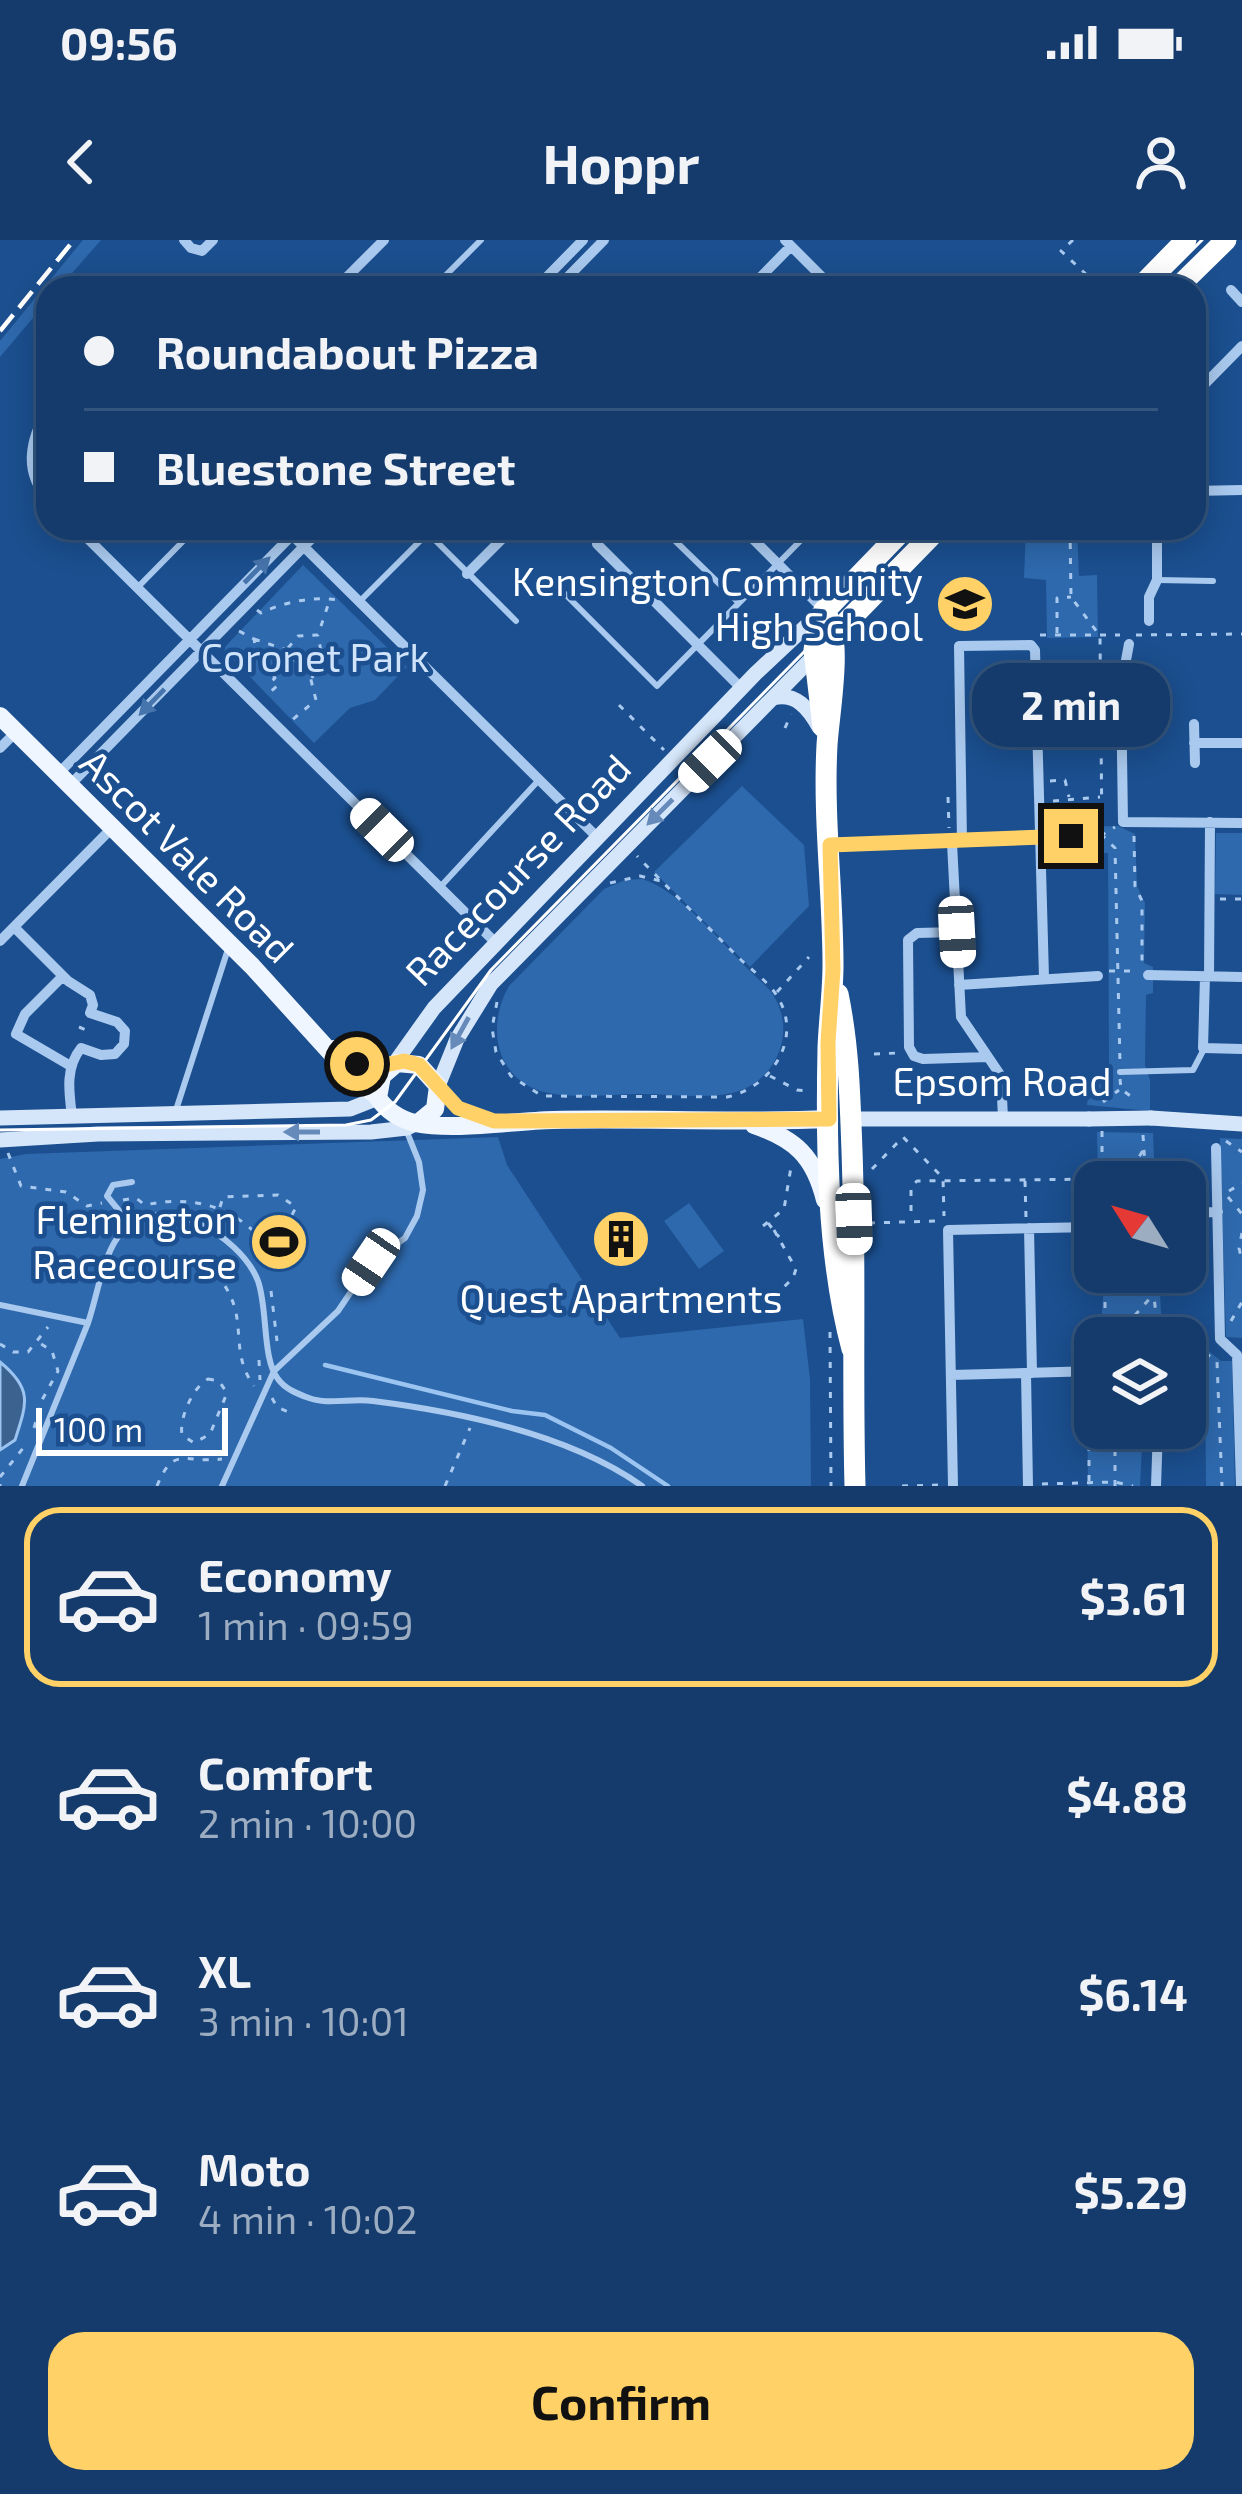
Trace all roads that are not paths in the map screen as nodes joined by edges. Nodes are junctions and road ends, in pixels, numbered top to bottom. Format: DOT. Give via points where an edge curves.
graph roads {
  1 [pos="184,240"];
  2 [pos="213,240"];
  3 [pos="384,240"];
  4 [pos="481,240"];
  5 [pos="583,240"];
  6 [pos="604,240"];
  7 [pos="1226,240"];
  8 [pos="788,243"];
  9 [pos="1182,244"];
  10 [pos="1198,267"];
  11 [pos="348,276"];
  12 [pos="445,276"];
  13 [pos="548,276"];
  14 [pos="569,276"];
  15 [pos="760,276"];
  16 [pos="821,276"];
  17 [pos="1150,276"];
  18 [pos="1189,276"];
  19 [pos="1231,290"];
  20 [pos="1242,302"];
  21 [pos="1242,346"];
  22 [pos="1206,383"];
  23 [pos="36,436"];
  24 [pos="36,482"];
  25 [pos="1242,490"];
  26 [pos="1206,491"];
  27 [pos="98,540"];
  28 [pos="184,540"];
  29 [pos="287,540"];
  30 [pos="300,540"];
  31 [pos="311,540"];
  32 [pos="421,540"];
  33 [pos="435,540"];
  34 [pos="501,540"];
  35 [pos="674,540"];
  36 [pos="754,540"];
  37 [pos="802,540"];
  38 [pos="893,540"];
  39 [pos="927,540"];
  40 [pos="1157,540"];
  41 [pos="597,544"];
  42 [pos="304,547"];
  43 [pos="779,565"];
  44 [pos="467,574"];
  45 [pos="1157,580"];
  46 [pos="1213,581"];
  47 [pos="558,586"];
  48 [pos="138,587"];
  49 [pos="359,602"];
  50 [pos="739,603"];
  51 [pos="824,610"];
  52 [pos="516,621"];
  53 [pos="1149,621"];
  54 [pos="190,639"];
  55 [pos="1130,644"];
  56 [pos="699,645"];
  57 [pos="823,647"];
  58 [pos="202,650"];
  59 [pos="742,688"];
  60 [pos="772,698"];
  61 [pos="0,716"];
  62 [pos="1194,724"];
  63 [pos="16,732"];
  64 [pos="826,742"];
  65 [pos="1194,743"];
  66 [pos="1242,743"];
  67 [pos="0,748"];
  68 [pos="1195,763"];
  69 [pos="64,780"];
  70 [pos="539,780"];
  71 [pos="1210,822"];
  72 [pos="1242,823"];
  73 [pos="112,828"];
  74 [pos="1071,836"];
  75 [pos="1038,837"];
  76 [pos="598,838"];
  77 [pos="957,842"];
  78 [pos="830,845"];
  79 [pos="617,856"];
  80 [pos="440,888"];
  81 [pos="14,927"];
  82 [pos="957,932"];
  83 [pos="0,941"];
  84 [pos="230,944"];
  85 [pos="496,944"];
  86 [pos="1145,973"];
  87 [pos="63,976"];
  88 [pos="1098,976"];
  89 [pos="1207,976"];
  90 [pos="1242,977"];
  91 [pos="1044,978"];
  92 [pos="959,985"];
  93 [pos="19,1037"];
  94 [pos="0,1040"];
  95 [pos="325,1044"];
  96 [pos="1204,1049"];
  97 [pos="1242,1049"];
  98 [pos="988,1057"];
  99 [pos="69,1064"];
  100 [pos="393,1065"];
  101 [pos="1120,1072"];
  102 [pos="438,1087"];
  103 [pos="378,1096"];
  104 [pos="175,1113"];
  105 [pos="1242,1113"];
  106 [pos="72,1116"];
  107 [pos="0,1118"];
  108 [pos="1003,1118"];
  109 [pos="737,1119"];
  110 [pos="840,1119"];
  111 [pos="494,1121"];
  112 [pos="1144,1121"];
  113 [pos="1242,1124"];
  114 [pos="413,1125"];
  115 [pos="4,1146"];
  116 [pos="1216,1148"];
  117 [pos="132,1182"];
  118 [pos="1206,1212"];
  119 [pos="1218,1212"];
  120 [pos="130,1224"];
  121 [pos="1028,1224"];
  122 [pos="1074,1226"];
  123 [pos="834,1239"];
  124 [pos="856,1259"];
  125 [pos="840,1289"];
  126 [pos="0,1305"];
  127 [pos="88,1323"];
  128 [pos="852,1348"];
  129 [pos="274,1371"];
  130 [pos="1074,1372"];
  131 [pos="1029,1373"];
  132 [pos="951,1375"];
  133 [pos="1158,1449"];
  134 [pos="1028,1485"];
  135 [pos="22,1486"];
  136 [pos="222,1486"];
  137 [pos="642,1486"];
  138 [pos="855,1486"];
  139 [pos="953,1486"];
  140 [pos="1156,1486"];
  141 [pos="1241,1486"];
  1 -- 2 [label="street" via="202,251"];
  3 -- 11 [label="street"];
  4 -- 12 [label="lane"];
  5 -- 13 [label="street"];
  6 -- 14 [label="street"];
  7 -- 10 [label="highway"];
  8 -- 15 [label="street"];
  8 -- 16 [label="street"];
  9 -- 10 [label="highway"];
  9 -- 17 [label="highway"];
  10 -- 18 [label="highway"];
  19 -- 20 [label="street"];
  21 -- 22 [label="street"];
  23 -- 24 [label="street"];
  25 -- 26 [label="street"];
  27 -- 48 [label="street"];
  28 -- 48 [label="lane"];
  54 -- 29 [label="street, one-way"];
  30 -- 42 [label="street"];
  31 -- 42 [label="street"];
  32 -- 49 [label="lane"];
  33 -- 44 [label="lane"];
  34 -- 44 [label="street"];
  35 -- 50 [label="lane"];
  36 -- 43 [label="street"];
  37 -- 43 [label="lane"];
  38 -- 51 [label="highway, Racecourse Road"];
  39 -- 57 [label="highway, Racecourse Road"];
  40 -- 45 [label="street"];
  41 -- 56 [label="street"];
  42 -- 49 [label="street"];
  42 -- 58 [label="street"];
  43 -- 50 [label="lane"];
  43 -- 51 [label="street"];
  44 -- 52 [label="lane"];
  45 -- 46 [label="lane"];
  45 -- 53 [label="street"];
  47 -- 56 [label="lane" via="657,686"];
  48 -- 54 [label="street"];
  49 -- 70 [label="street"];
  50 -- 56 [label="lane"];
  51 -- 57 [label="highway" via="831,622"];
  51 -- 59 [label="main road, Racecourse Road"];
  54 -- 58 [label="street"];
  54 -- 69 [label="street"];
  55 -- 71 [label="street" via="1121,687 1128,822"];
  56 -- 59 [label="street"];
  57 -- 60 [label="main road, Racecourse Road"];
  57 -- 64 [label="highway" via="832,700"];
  58 -- 69 [label="street, one-way"];
  58 -- 80 [label="street"];
  59 -- 76 [label="main road, Racecourse Road"];
  60 -- 64 [label="main road" via="801,703"];
  60 -- 79 [label="main road, Racecourse Road, one-way"];
  61 -- 63 [label="main road, Ascot Vale Road"];
  62 -- 65 [label="street"];
  63 -- 67 [label="street"];
  63 -- 69 [label="main road, Ascot Vale Road"];
  64 -- 78 [label="highway"];
  65 -- 66 [label="street"];
  65 -- 68 [label="street"];
  69 -- 73 [label="main road, Ascot Vale Road"];
  70 -- 76 [label="street"];
  70 -- 80 [label="lane"];
  71 -- 72 [label="street"];
  71 -- 89 [label="street"];
  73 -- 81 [label="street"];
  73 -- 84 [label="main road, Ascot Vale Road"];
  74 -- 75 [label="street"];
  75 -- 77 [label="street"];
  75 -- 77 [label="street" via="1031,640 958,646"];
  75 -- 91 [label="street"];
  76 -- 79 [label="main road"];
  76 -- 85 [label="main road, Racecourse Road"];
  77 -- 78 [label="street"];
  77 -- 82 [label="street"];
  78 -- 110 [label="highway" via="833,970 848,1045"];
  79 -- 102 [label="main road, Racecourse Road, one-way" via="482,996"];
  80 -- 85 [label="street"];
  81 -- 83 [label="street"];
  81 -- 87 [label="street"];
  82 -- 92 [label="street"];
  82 -- 98 [label="street" via="908,940 911,1052 923,1059"];
  84 -- 95 [label="main road, Ascot Vale Road"];
  84 -- 104 [label="lane"];
  85 -- 100 [label="main road, Racecourse Road"];
  86 -- 89 [label="street"];
  87 -- 93 [label="street" via="25,1014"];
  87 -- 99 [label="street" via="90,994 90,1012 125,1031 116,1054 81,1048"];
  88 -- 91 [label="street"];
  89 -- 90 [label="street"];
  89 -- 96 [label="street"];
  91 -- 92 [label="street"];
  92 -- 98 [label="street" via="962,1020"];
  93 -- 94 [label="street"];
  93 -- 99 [label="street"];
  95 -- 100 [label="main road, Ascot Vale Road" via="362,1066"];
  95 -- 103 [label="main road, Ascot Vale Road"];
  96 -- 97 [label="street"];
  96 -- 101 [label="lane" via="1194,1069"];
  98 -- 108 [label="street" via="1001,1078"];
  99 -- 106 [label="street"];
  100 -- 102 [label="main road" via="421,1065"];
  100 -- 103 [label="main road"];
  102 -- 111 [label="main road, Epsom Road" via="458,1108"];
  102 -- 114 [label="main road" via="435,1109"];
  103 -- 104 [label="main road" via="350,1109"];
  103 -- 114 [label="main road"];
  104 -- 106 [label="main road"];
  105 -- 112 [label="main road, Epsom Road"];
  106 -- 107 [label="main road"];
  108 -- 110 [label="main road, Epsom Road"];
  108 -- 112 [label="main road, Epsom Road, bridge"];
  109 -- 110 [label="main road, Epsom Road"];
  109 -- 111 [label="main road, Epsom Road"];
  109 -- 123 [label="main road" via="806,1153"];
  110 -- 123 [label="highway"];
  110 -- 124 [label="highway"];
  111 -- 114 [label="main road, Epsom Road"];
  112 -- 113 [label="main road, Epsom Road"];
  114 -- 115 [label="main road, Epsom Road, one-way" via="98,1134"];
  114 -- 129 [label="lane" via="423,1190 405,1238 371,1262 338,1310"];
  116 -- 119 [label="street"];
  117 -- 120 [label="lane" via="107,1196"];
  118 -- 119 [label="street"];
  119 -- 141 [label="street" via="1220,1339 1238,1355"];
  120 -- 127 [label="lane" via="116,1238"];
  120 -- 129 [label="lane" via="166,1214 216,1233 241,1254 266,1308"];
  121 -- 122 [label="street"];
  121 -- 131 [label="street"];
  121 -- 132 [label="street" via="943,1224"];
  123 -- 125 [label="highway"];
  124 -- 125 [label="highway"];
  124 -- 128 [label="highway"];
  125 -- 128 [label="highway"];
  126 -- 127 [label="lane"];
  127 -- 135 [label="lane"];
  128 -- 138 [label="highway"];
  129 -- 136 [label="lane"];
  129 -- 137 [label="lane" via="317,1401 370,1400 473,1421 589,1454"];
  130 -- 131 [label="street"];
  131 -- 132 [label="street"];
  131 -- 134 [label="street"];
  132 -- 139 [label="street"];
  133 -- 140 [label="street"];
}
